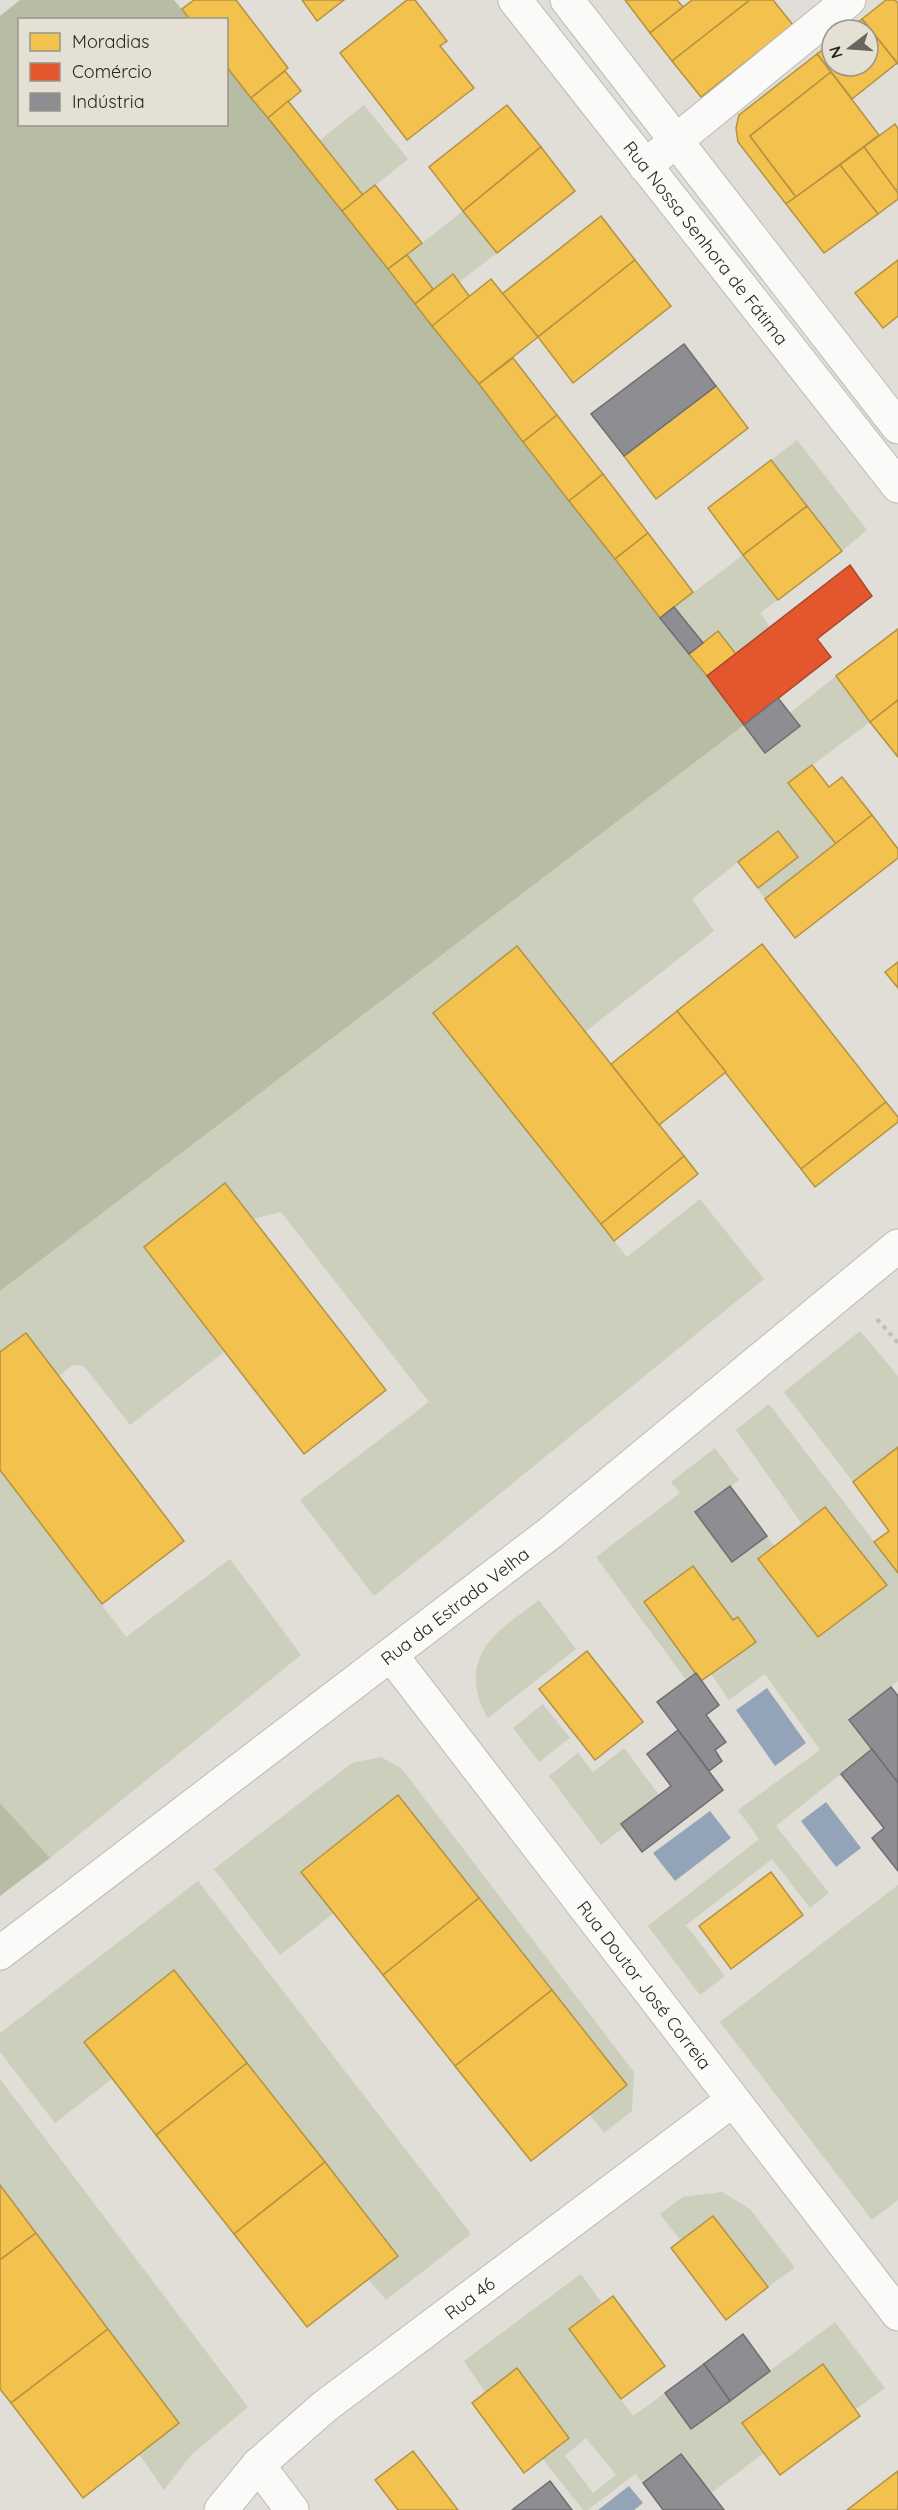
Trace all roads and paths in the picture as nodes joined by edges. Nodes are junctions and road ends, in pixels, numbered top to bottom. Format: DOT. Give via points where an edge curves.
graph roads {
  1 [pos="514,0"];
  2 [pos="567,0"];
  3 [pos="849,0"];
  4 [pos="677,140"];
  5 [pos="645,166"];
  6 [pos="898,427"];
  7 [pos="898,486"];
  8 [pos="898,1246"];
  9 [pos="391,1655"];
  10 [pos="0,1953"];
  11 [pos="733,2100"];
  12 [pos="898,2314"];
  13 [pos="258,2465"];
  14 [pos="220,2510"];
  15 [pos="292,2510"];
  1 -- 5 [label="street, Rua Nossa Senhora de Fátima"];
  2 -- 4 [label="street"];
  3 -- 4 [label="street"];
  4 -- 5 [label="street"];
  4 -- 6 [label="street"];
  5 -- 7 [label="street, Rua Nossa Senhora de Fátima"];
  8 -- 9 [label="street, Rua da Estrada Velha" via="550,1533"];
  9 -- 10 [label="street, Rua da Estrada Velha"];
  9 -- 11 [label="street, Rua Doutor José Correia"];
  11 -- 12 [label="street, Rua Doutor José Correia"];
  11 -- 13 [label="street, Rua 46" via="324,2407"];
  13 -- 14 [label="street, Rua 46"];
  13 -- 15 [label="street"];
}
